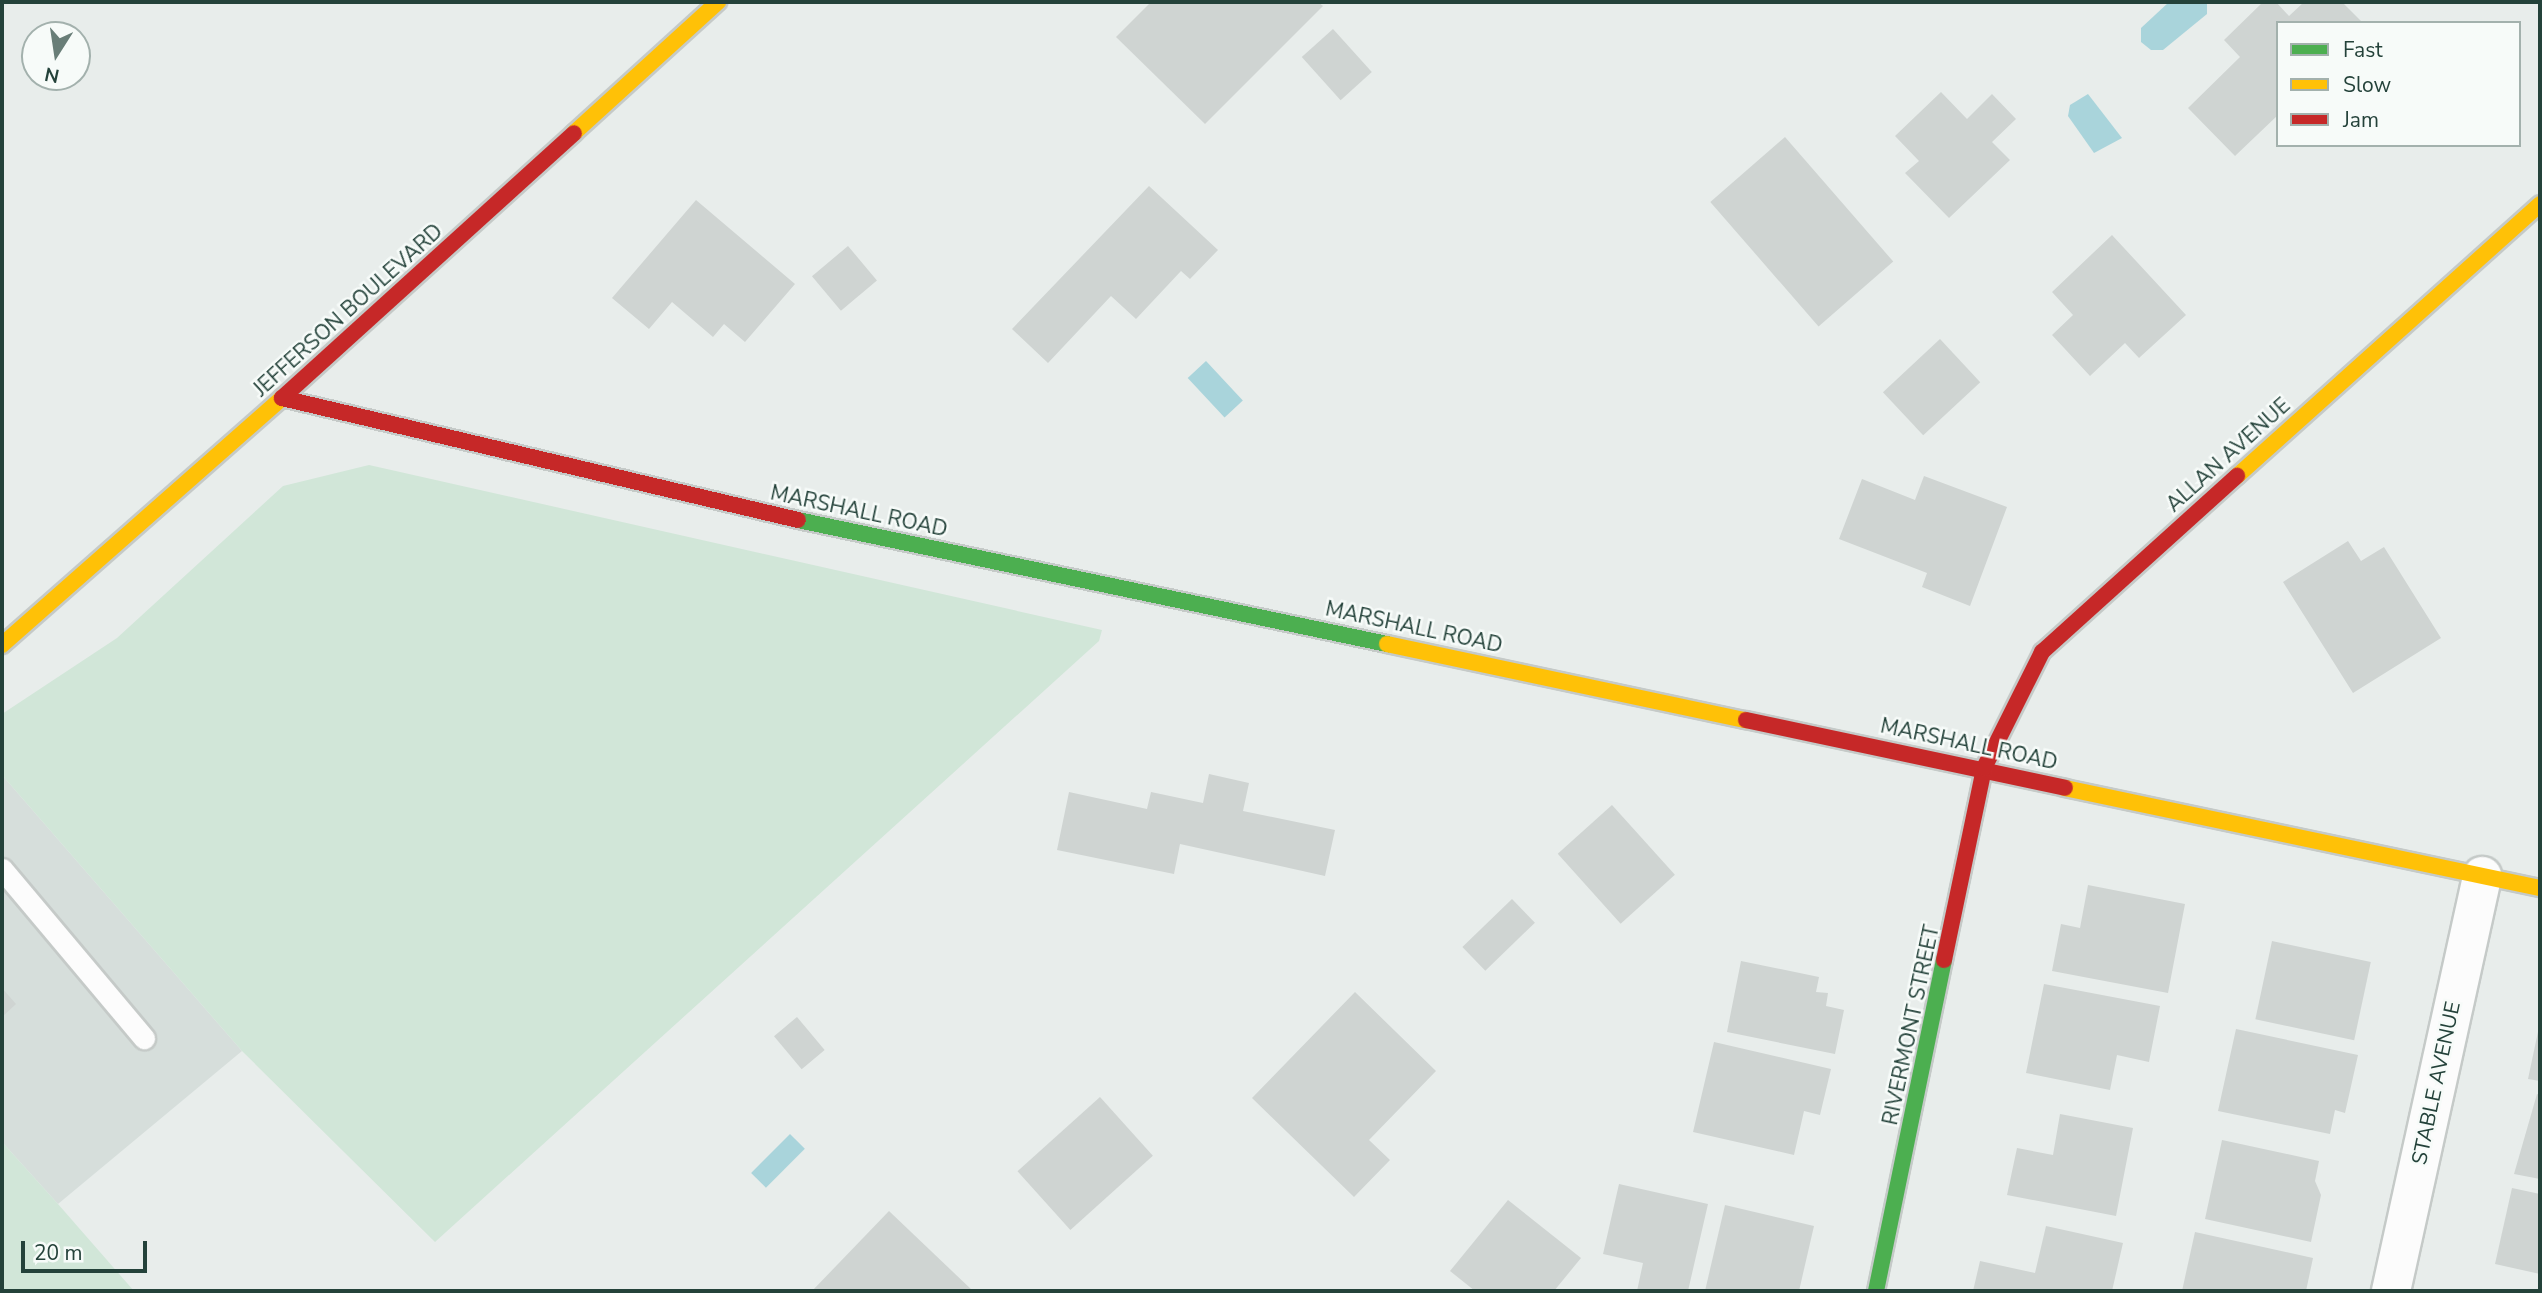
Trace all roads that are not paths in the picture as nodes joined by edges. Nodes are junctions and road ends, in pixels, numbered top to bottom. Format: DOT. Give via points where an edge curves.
graph roads {
  1 [pos="718,2"];
  2 [pos="2540,204"];
  3 [pos="282,398"];
  4 [pos="2,645"];
  5 [pos="1984,768"];
  6 [pos="2,869"];
  7 [pos="2482,876"];
  8 [pos="2540,888"];
  9 [pos="144,1038"];
  10 [pos="1876,1291"];
  11 [pos="2391,1291"];
  1 -- 3 [label="street, JEFFERSON BOULEVARD"];
  2 -- 5 [label="street, ALLAN AVENUE" via="2042,652"];
  3 -- 4 [label="street, JEFFERSON BOULEVARD"];
  3 -- 5 [label="street, MARSHALL ROAD" via="757,510"];
  5 -- 7 [label="street, MARSHALL ROAD"];
  5 -- 10 [label="street, RIVERMONT STREET"];
  6 -- 9 [label="lane"];
  7 -- 8 [label="street, MARSHALL ROAD"];
  7 -- 11 [label="street, STABLE AVENUE"];
}
